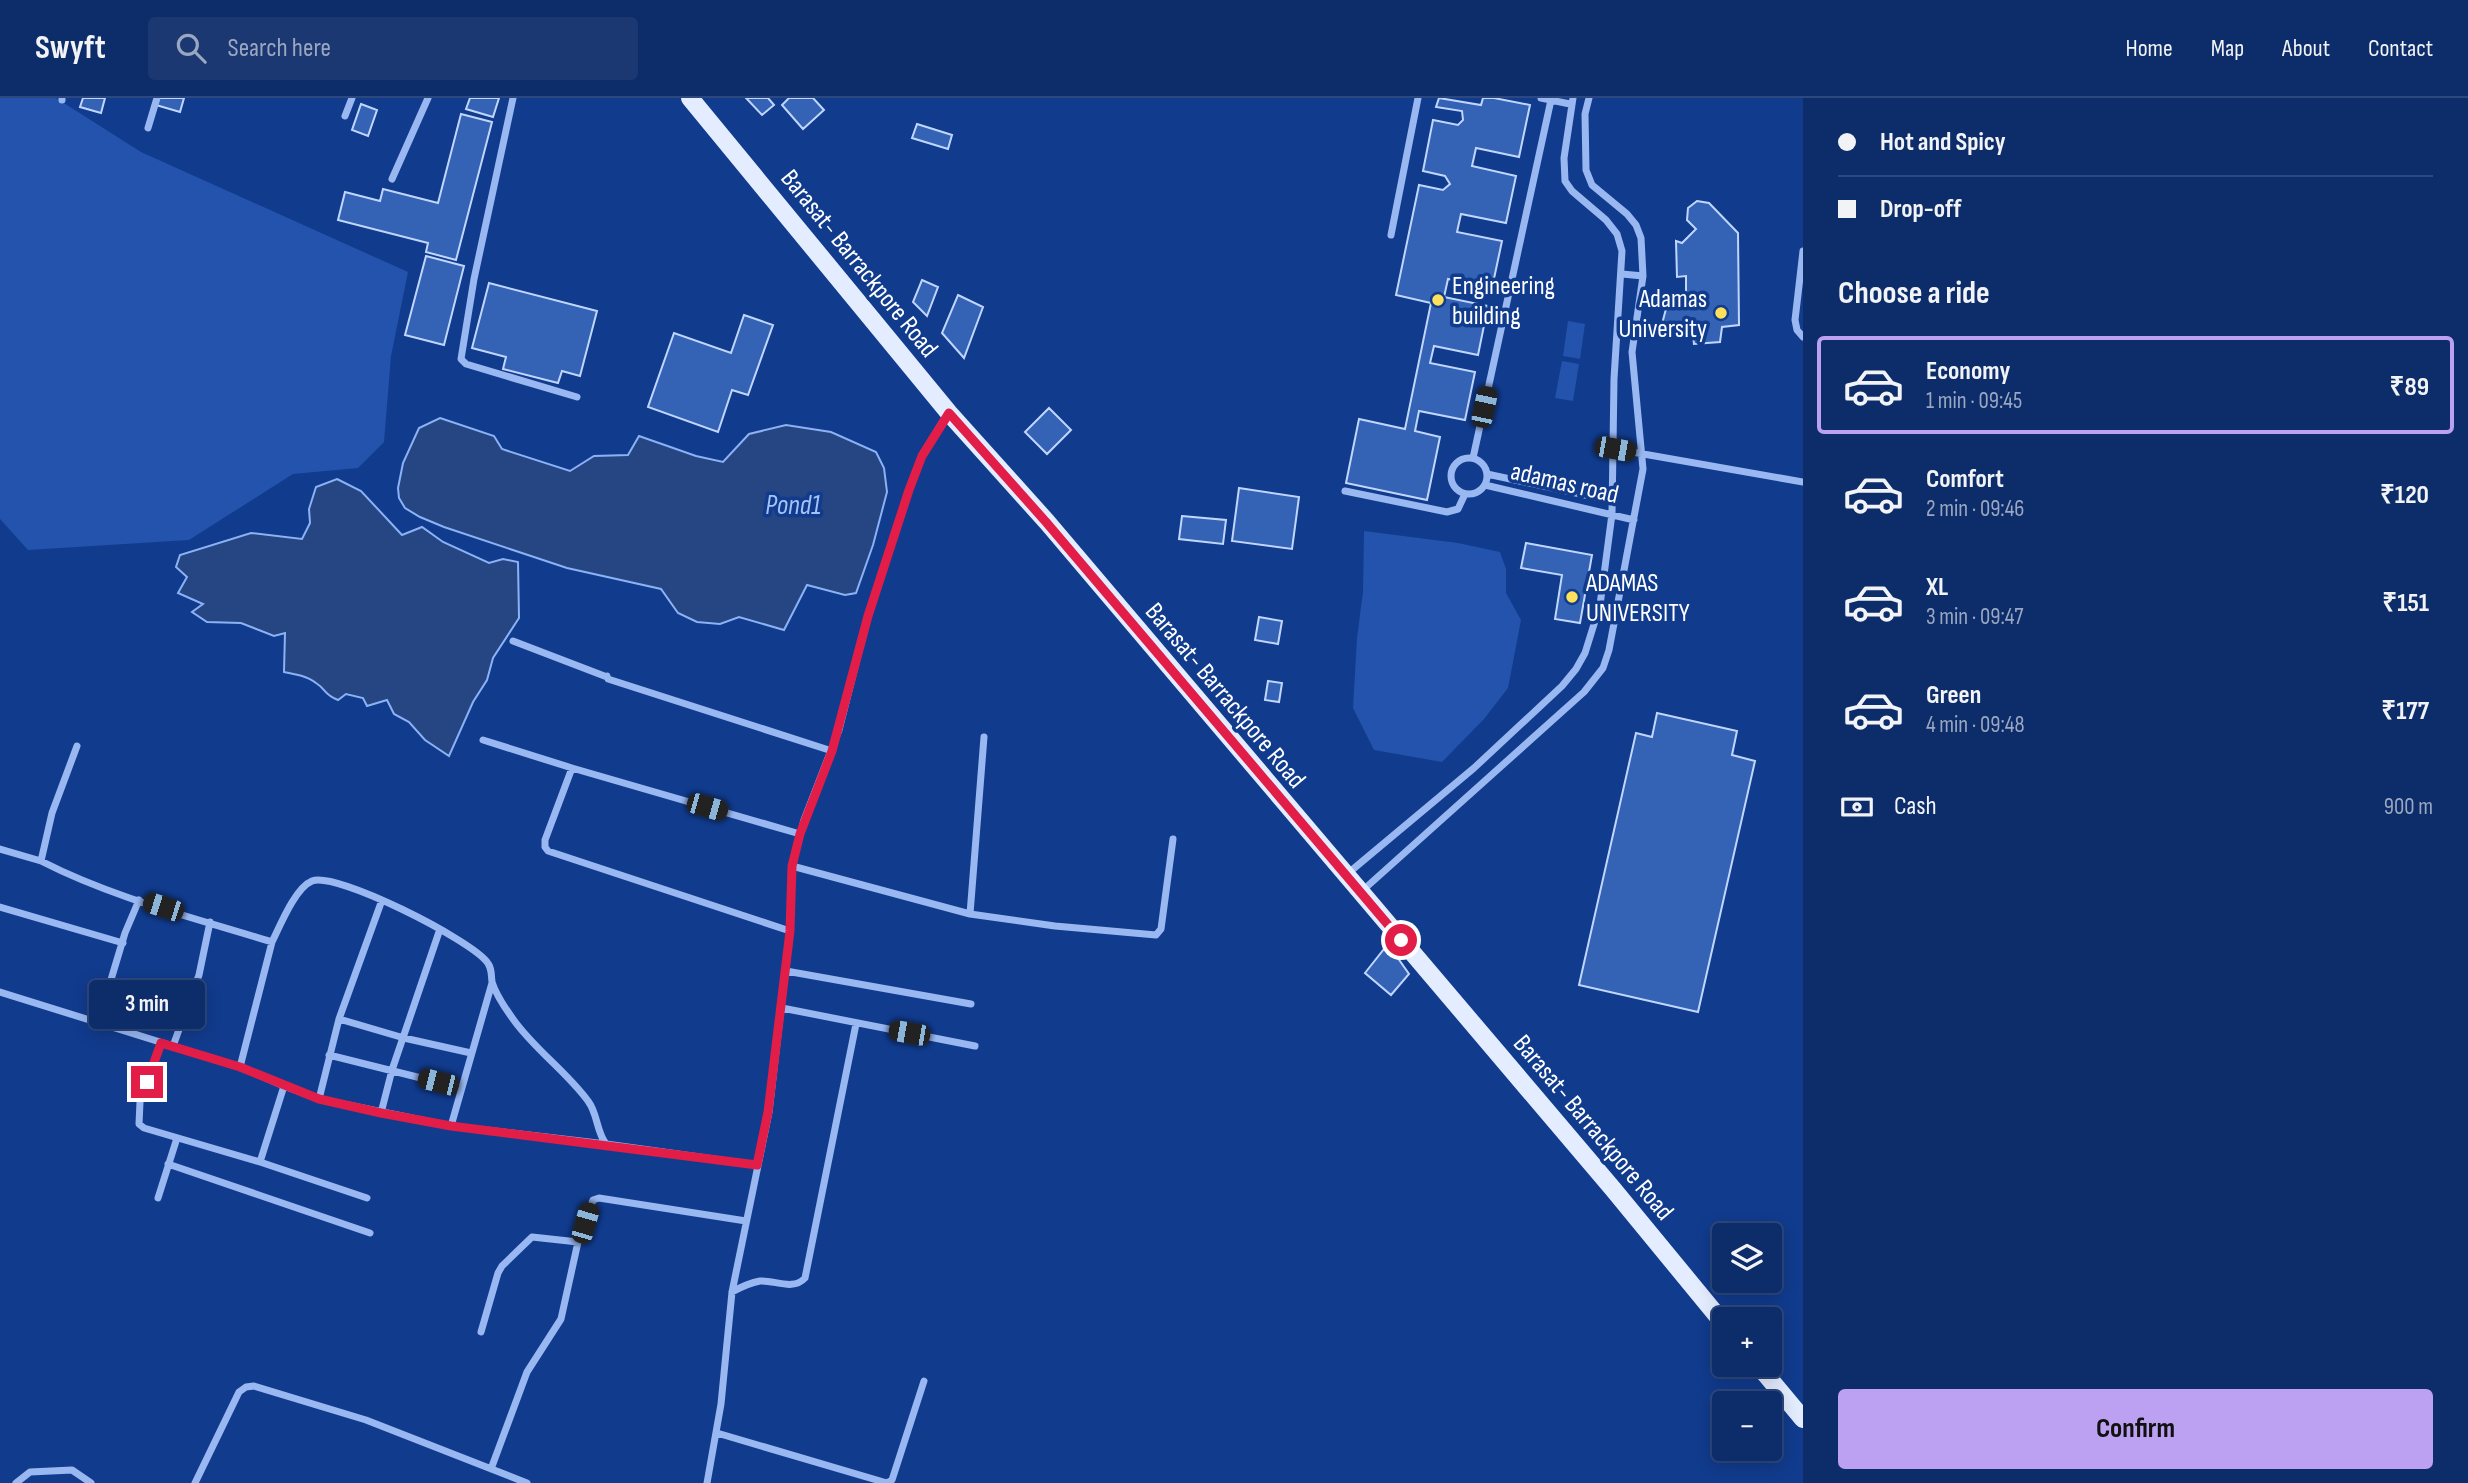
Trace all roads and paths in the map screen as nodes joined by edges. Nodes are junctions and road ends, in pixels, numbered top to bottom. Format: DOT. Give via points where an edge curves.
graph roads {
  1 [pos="157,98"];
  2 [pos="352,98"];
  3 [pos="428,98"];
  4 [pos="513,98"];
  5 [pos="690,98"];
  6 [pos="1418,98"];
  7 [pos="1541,98"];
  8 [pos="1589,98"];
  9 [pos="1550,100"];
  10 [pos="1572,101"];
  11 [pos="345,116"];
  12 [pos="148,128"];
  13 [pos="392,179"];
  14 [pos="1391,235"];
  15 [pos="1803,251"];
  16 [pos="1622,274"];
  17 [pos="1643,276"];
  18 [pos="1803,337"];
  19 [pos="577,397"];
  20 [pos="949,413"];
  21 [pos="1615,449"];
  22 [pos="1640,453"];
  23 [pos="1473,458"];
  24 [pos="1488,474"];
  25 [pos="1803,482"];
  26 [pos="1485,485"];
  27 [pos="1345,491"];
  28 [pos="1465,494"];
  29 [pos="1613,500"];
  30 [pos="1612,514"];
  31 [pos="1634,520"];
  32 [pos="513,641"];
  33 [pos="984,737"];
  34 [pos="483,740"];
  35 [pos="77,746"];
  36 [pos="832,751"];
  37 [pos="572,768"];
  38 [pos="800,834"];
  39 [pos="1174,839"];
  40 [pos="0,849"];
  41 [pos="41,861"];
  42 [pos="792,866"];
  43 [pos="1345,875"];
  44 [pos="1360,892"];
  45 [pos="139,900"];
  46 [pos="382,900"];
  47 [pos="0,907"];
  48 [pos="970,914"];
  49 [pos="210,922"];
  50 [pos="440,929"];
  51 [pos="790,931"];
  52 [pos="272,942"];
  53 [pos="124,943"];
  54 [pos="786,971"];
  55 [pos="492,982"];
  56 [pos="0,992"];
  57 [pos="971,1004"];
  58 [pos="782,1008"];
  59 [pos="339,1019"];
  60 [pos="98,1023"];
  61 [pos="856,1024"];
  62 [pos="404,1038"];
  63 [pos="161,1043"];
  64 [pos="173,1046"];
  65 [pos="975,1046"];
  66 [pos="471,1053"];
  67 [pos="328,1055"];
  68 [pos="240,1067"];
  69 [pos="392,1070"];
  70 [pos="284,1086"];
  71 [pos="461,1088"];
  72 [pos="319,1099"];
  73 [pos="381,1113"];
  74 [pos="451,1126"];
  75 [pos="177,1138"];
  76 [pos="606,1144"];
  77 [pos="260,1162"];
  78 [pos="169,1164"];
  79 [pos="757,1165"];
  80 [pos="158,1198"];
  81 [pos="367,1198"];
  82 [pos="746,1221"];
  83 [pos="370,1233"];
  84 [pos="578,1242"];
  85 [pos="732,1292"];
  86 [pos="1712,1309"];
  87 [pos="481,1332"];
  88 [pos="1768,1377"];
  89 [pos="925,1381"];
  90 [pos="1803,1419"];
  91 [pos="717,1433"];
  92 [pos="491,1469"];
  93 [pos="16,1483"];
  94 [pos="91,1483"];
  95 [pos="195,1483"];
  96 [pos="527,1483"];
  97 [pos="707,1483"];
  1 -- 12 [label="street"];
  2 -- 11 [label="street"];
  3 -- 13 [label="street"];
  4 -- 19 [label="street" via="461,359"];
  5 -- 20 [label="main road, Barasat- Barrackpore Road"];
  6 -- 14 [label="street"];
  7 -- 9 [label="street"];
  8 -- 17 [label="street" via="1586,170 1592,185 1636,225"];
  9 -- 10 [label="street"];
  9 -- 23 [label="street"];
  10 -- 16 [label="street" via="1565,181 1617,234"];
  15 -- 18 [label="street" via="1795,320"];
  16 -- 17 [label="street"];
  16 -- 21 [label="street" via="1614,369"];
  17 -- 22 [label="street" via="1632,352"];
  20 -- 36 [label="street" via="922,456 909,490 868,616"];
  20 -- 43 [label="main road, Barasat- Barrackpore Road"];
  21 -- 22 [label="street"];
  21 -- 29 [label="street"];
  22 -- 25 [label="street"];
  22 -- 31 [label="street" via="1643,469"];
  23 -- 24 [label="street"];
  23 -- 28 [label="street" via="1461,459 1453,467 1455,488"];
  24 -- 26 [label="street"];
  24 -- 29 [label="street"];
  26 -- 28 [label="street" via="1477,493"];
  26 -- 30 [label="street, adamas road"];
  27 -- 28 [label="street" via="1447,512 1458,509"];
  29 -- 30 [label="street"];
  30 -- 31 [label="street, adamas road"];
  30 -- 43 [label="street" via="1600,605 1576,669 1474,768"];
  31 -- 44 [label="street" via="1609,650 1595,680"];
  32 -- 36 [label="street"];
  33 -- 48 [label="street"];
  34 -- 37 [label="street"];
  35 -- 41 [label="street" via="52,813"];
  36 -- 38 [label="street"];
  37 -- 38 [label="street"];
  37 -- 51 [label="street" via="545,840 548,851"];
  38 -- 42 [label="street"];
  39 -- 48 [label="street" via="1161,929 1156,935"];
  40 -- 41 [label="street"];
  41 -- 45 [label="street"];
  42 -- 48 [label="street"];
  42 -- 51 [label="street"];
  43 -- 44 [label="main road, Barasat- Barrackpore Road"];
  44 -- 86 [label="main road, Barasat- Barrackpore Road"];
  45 -- 49 [label="street"];
  45 -- 53 [label="street"];
  46 -- 50 [label="street"];
  46 -- 52 [label="street" via="331,880 311,881 300,890"];
  46 -- 59 [label="street"];
  47 -- 53 [label="street"];
  49 -- 52 [label="street"];
  49 -- 64 [label="street" via="199,975"];
  50 -- 55 [label="street" via="485,959"];
  50 -- 62 [label="street"];
  51 -- 54 [label="street"];
  52 -- 68 [label="street"];
  53 -- 60 [label="street"];
  54 -- 57 [label="street"];
  54 -- 58 [label="street"];
  55 -- 66 [label="street"];
  55 -- 76 [label="street" via="522,1030 590,1104"];
  56 -- 60 [label="street"];
  58 -- 61 [label="street"];
  58 -- 79 [label="street"];
  59 -- 62 [label="street"];
  59 -- 67 [label="street"];
  60 -- 63 [label="street"];
  61 -- 65 [label="street"];
  61 -- 85 [label="street" via="805,1278 794,1285 749,1283"];
  62 -- 66 [label="street"];
  62 -- 69 [label="street"];
  63 -- 64 [label="street"];
  63 -- 75 [label="street" via="140,1102 139,1124"];
  64 -- 68 [label="street"];
  66 -- 71 [label="street"];
  67 -- 69 [label="street"];
  67 -- 72 [label="street"];
  68 -- 70 [label="street"];
  69 -- 71 [label="street"];
  69 -- 73 [label="street"];
  70 -- 72 [label="street"];
  70 -- 77 [label="street"];
  71 -- 74 [label="street"];
  72 -- 73 [label="street"];
  73 -- 74 [label="street"];
  74 -- 76 [label="street"];
  75 -- 77 [label="street"];
  75 -- 78 [label="street"];
  76 -- 79 [label="street"];
  77 -- 81 [label="street"];
  78 -- 80 [label="street"];
  78 -- 83 [label="street"];
  79 -- 82 [label="street"];
  82 -- 84 [label="street" via="599,1198 593,1200"];
  82 -- 85 [label="street"];
  84 -- 87 [label="street" via="537,1236 528,1241 498,1273"];
  84 -- 92 [label="street" via="559,1325 527,1373"];
  85 -- 91 [label="street"];
  88 -- 90 [label="main road"];
  89 -- 91 [label="street" via="892,1480 887,1483"];
  91 -- 97 [label="street"];
  92 -- 95 [label="street" via="366,1420 254,1386 239,1392"];
  92 -- 96 [label="street"];
  93 -- 94 [label="street" via="30,1472 72,1470"];
}
